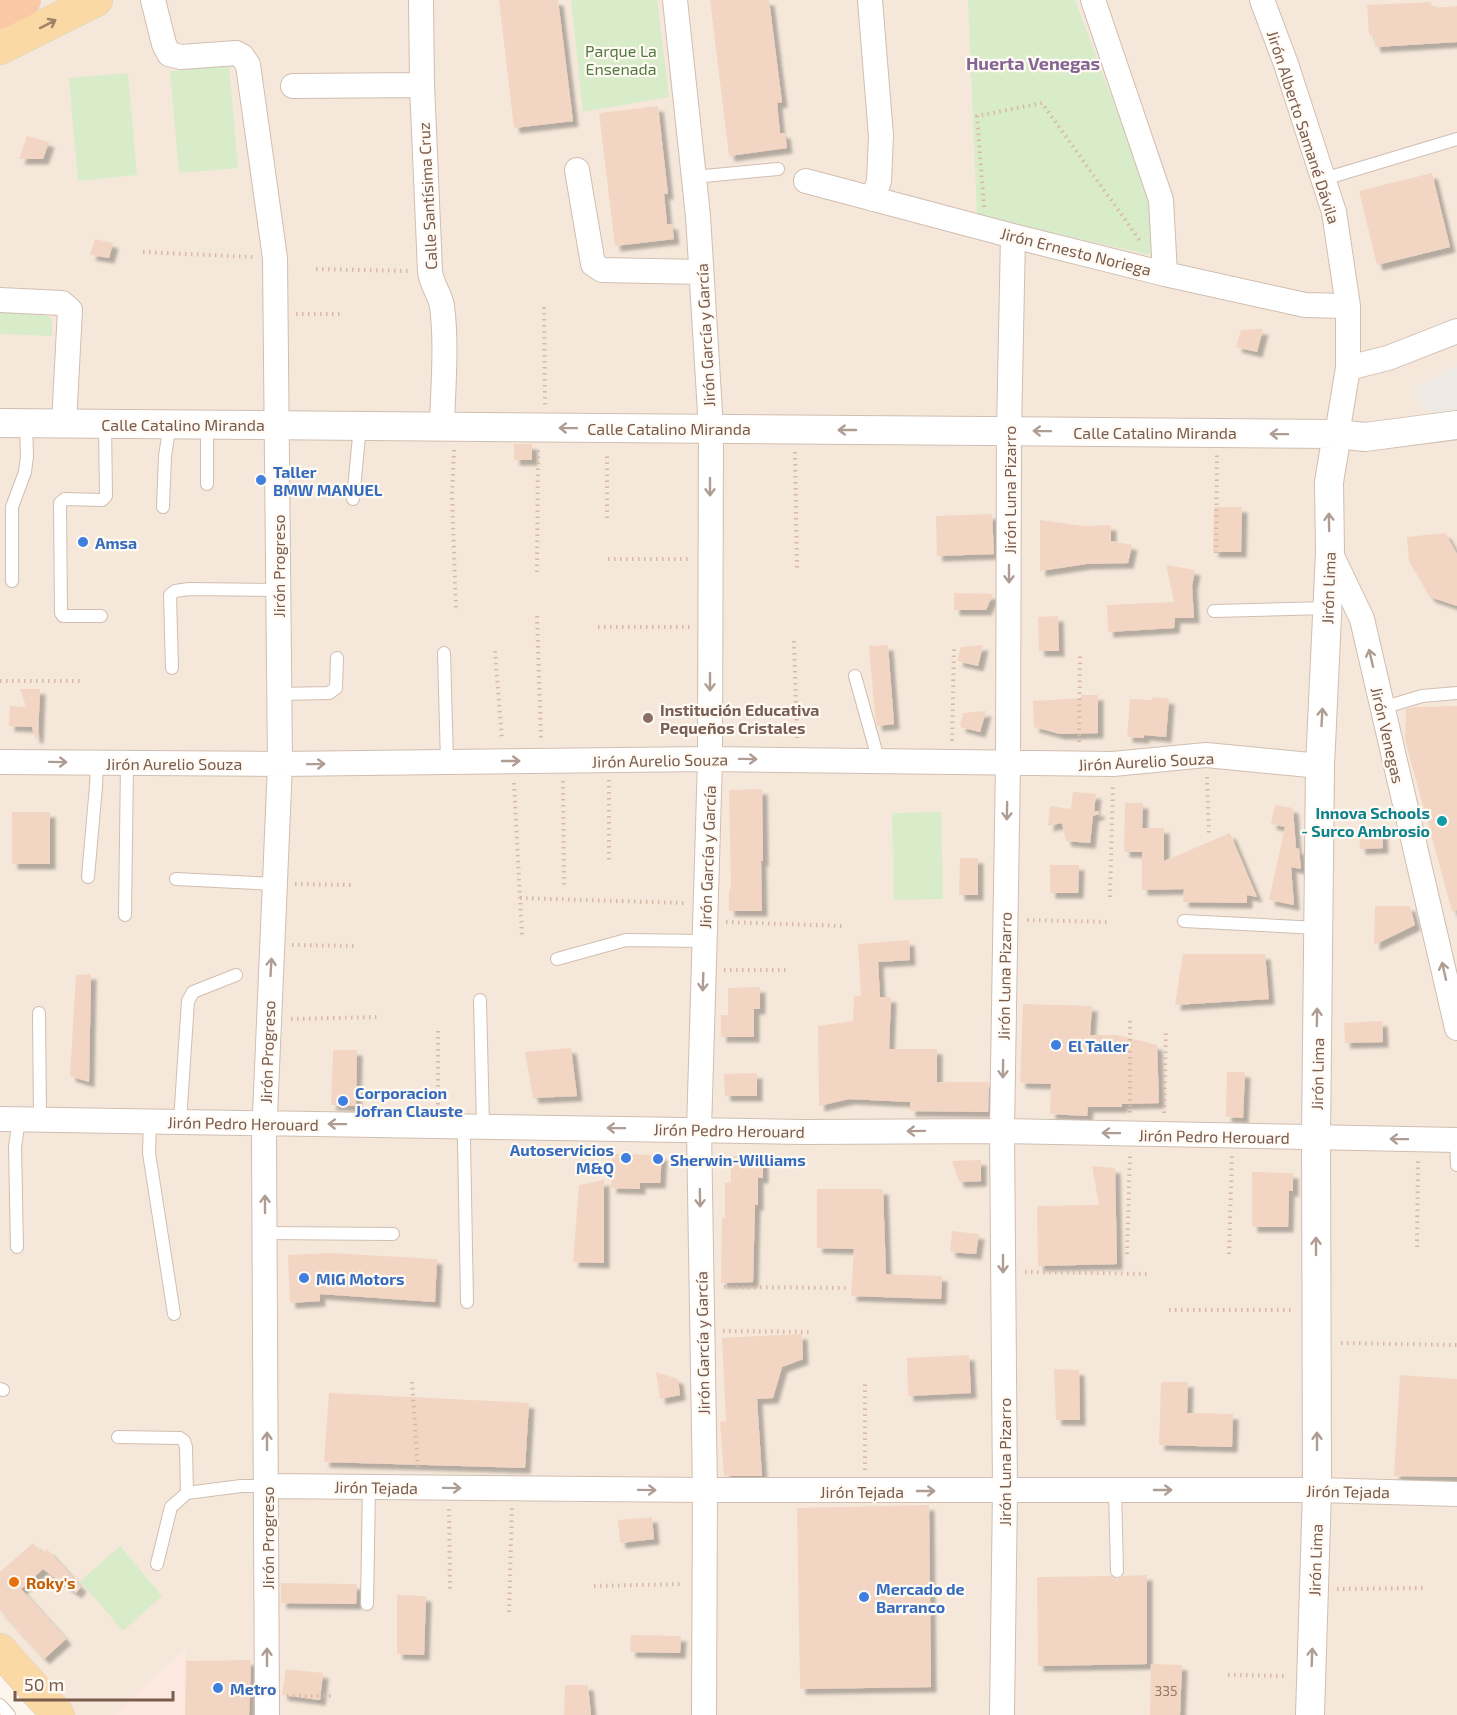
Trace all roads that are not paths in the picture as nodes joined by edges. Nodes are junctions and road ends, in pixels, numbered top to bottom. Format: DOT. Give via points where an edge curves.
graph roads {
  1 [pos="24,0"];
  2 [pos="96,0"];
  3 [pos="153,0"];
  4 [pos="421,0"];
  5 [pos="675,0"];
  6 [pos="870,0"];
  7 [pos="1093,0"];
  8 [pos="1262,0"];
  9 [pos="0,12"];
  10 [pos="0,48"];
  11 [pos="422,85"];
  12 [pos="293,86"];
  13 [pos="1457,139"];
  14 [pos="778,169"];
  15 [pos="576,170"];
  16 [pos="694,177"];
  17 [pos="1324,179"];
  18 [pos="806,180"];
  19 [pos="873,199"];
  20 [pos="1013,236"];
  21 [pos="701,272"];
  22 [pos="1165,274"];
  23 [pos="0,300"];
  24 [pos="1348,306"];
  25 [pos="1457,331"];
  26 [pos="1348,368"];
  27 [pos="13,423"];
  28 [pos="64,423"];
  29 [pos="105,424"];
  30 [pos="170,424"];
  31 [pos="207,424"];
  32 [pos="276,425"];
  33 [pos="1457,425"];
  34 [pos="360,426"];
  35 [pos="448,427"];
  36 [pos="711,429"];
  37 [pos="1009,431"];
  38 [pos="1337,434"];
  39 [pos="207,484"];
  40 [pos="353,499"];
  41 [pos="163,507"];
  42 [pos="1330,552"];
  43 [pos="12,581"];
  44 [pos="278,590"];
  45 [pos="1327,608"];
  46 [pos="1214,611"];
  47 [pos="101,616"];
  48 [pos="444,653"];
  49 [pos="337,658"];
  50 [pos="172,668"];
  51 [pos="855,676"];
  52 [pos="1457,693"];
  53 [pos="279,694"];
  54 [pos="1382,708"];
  55 [pos="710,759"];
  56 [pos="0,762"];
  57 [pos="447,762"];
  58 [pos="879,762"];
  59 [pos="97,763"];
  60 [pos="127,763"];
  61 [pos="279,764"];
  62 [pos="1008,764"];
  63 [pos="1320,766"];
  64 [pos="88,877"];
  65 [pos="176,879"];
  66 [pos="274,884"];
  67 [pos="125,915"];
  68 [pos="1184,921"];
  69 [pos="705,922"];
  70 [pos="1318,928"];
  71 [pos="558,958"];
  72 [pos="236,975"];
  73 [pos="480,1000"];
  74 [pos="39,1014"];
  75 [pos="1457,1028"];
  76 [pos="20,1119"];
  77 [pos="150,1121"];
  78 [pos="180,1121"];
  79 [pos="265,1123"];
  80 [pos="461,1126"];
  81 [pos="699,1130"];
  82 [pos="1002,1131"];
  83 [pos="1316,1138"];
  84 [pos="1456,1140"];
  85 [pos="1457,1165"];
  86 [pos="265,1233"];
  87 [pos="393,1234"];
  88 [pos="17,1247"];
  89 [pos="466,1302"];
  90 [pos="174,1314"];
  91 [pos="118,1437"];
  92 [pos="267,1486"];
  93 [pos="369,1487"];
  94 [pos="705,1490"];
  95 [pos="1115,1490"];
  96 [pos="1317,1490"];
  97 [pos="1005,1491"];
  98 [pos="187,1493"];
  99 [pos="1457,1494"];
  100 [pos="157,1564"];
  101 [pos="1117,1571"];
  102 [pos="367,1604"];
  103 [pos="0,1650"];
  104 [pos="0,1664"];
  105 [pos="0,1705"];
  106 [pos="267,1706"];
  107 [pos="9,1715"];
  108 [pos="47,1715"];
  109 [pos="58,1715"];
  110 [pos="704,1715"];
  111 [pos="1002,1715"];
  112 [pos="1310,1715"];
  1 -- 9 [label="highway"];
  10 -- 2 [label="main road, one-way"];
  3 -- 32 [label="street, Jirón Progreso" via="169,54 181,57 236,53 248,65 275,258"];
  4 -- 11 [label="street, Calle Santísima Cruz"];
  5 -- 16 [label="street, Jirón García y García"];
  6 -- 19 [label="street" via="881,136 879,181"];
  7 -- 22 [label="street" via="1161,200"];
  8 -- 17 [label="street, Jirón Alberto Samané Dávila"];
  11 -- 12 [label="street"];
  11 -- 35 [label="street, Calle Santísima Cruz" via="430,271 442,304"];
  13 -- 17 [label="lane"];
  14 -- 16 [label="lane"];
  15 -- 21 [label="street" via="593,264 602,270"];
  16 -- 21 [label="street, Jirón García y García"];
  17 -- 24 [label="street, Jirón Alberto Samané Dávila" via="1334,212"];
  18 -- 19 [label="street, Jirón Ernesto Noriega"];
  19 -- 20 [label="street, Jirón Ernesto Noriega"];
  20 -- 22 [label="street, Jirón Ernesto Noriega"];
  20 -- 37 [label="street, Jirón Luna Pizarro"];
  21 -- 36 [label="street, Jirón García y García"];
  22 -- 24 [label="street, Jirón Ernesto Noriega" via="1305,306"];
  23 -- 28 [label="street" via="62,303 70,310"];
  24 -- 26 [label="street, Jirón Alberto Samané Dávila"];
  25 -- 26 [label="street" via="1388,358"];
  26 -- 38 [label="street, Jirón Alberto Samané Dávila"];
  27 -- 28 [label="street, Calle Catalino Miranda"];
  27 -- 43 [label="lane" via="26,464 12,507"];
  28 -- 29 [label="street, Calle Catalino Miranda"];
  29 -- 30 [label="street, Calle Catalino Miranda"];
  29 -- 47 [label="lane" via="106,496 102,500 64,499 60,503 61,613"];
  30 -- 31 [label="street, Calle Catalino Miranda"];
  30 -- 41 [label="lane"];
  31 -- 32 [label="street, Calle Catalino Miranda"];
  31 -- 39 [label="lane"];
  32 -- 34 [label="street, Calle Catalino Miranda"];
  32 -- 44 [label="street, Jirón Progreso"];
  33 -- 38 [label="street, Calle Catalino Miranda" via="1365,437"];
  34 -- 35 [label="street, Calle Catalino Miranda"];
  34 -- 40 [label="lane"];
  36 -- 35 [label="street, Calle Catalino Miranda, one-way"];
  37 -- 36 [label="street, Calle Catalino Miranda, one-way"];
  36 -- 55 [label="street, Jirón García y García, one-way"];
  38 -- 37 [label="street, Calle Catalino Miranda, one-way"];
  37 -- 62 [label="street, Jirón Luna Pizarro, one-way"];
  42 -- 38 [label="street, Jirón Lima, one-way" via="1329,482"];
  42 -- 45 [label="street, Jirón Lima"];
  54 -- 42 [label="street, Jirón Venegas, one-way" via="1362,619"];
  44 -- 50 [label="lane" via="174,591 170,595"];
  44 -- 53 [label="street, Jirón Progreso"];
  45 -- 46 [label="lane"];
  63 -- 45 [label="street, Jirón Lima, one-way"];
  48 -- 57 [label="lane"];
  49 -- 53 [label="lane" via="336,688 329,693"];
  51 -- 58 [label="lane"];
  52 -- 54 [label="lane" via="1422,696"];
  53 -- 61 [label="street, Jirón Progreso"];
  75 -- 54 [label="street, Jirón Venegas, one-way"];
  57 -- 55 [label="street, Jirón Aurelio Souza, one-way"];
  55 -- 58 [label="street, Jirón Aurelio Souza, one-way"];
  55 -- 69 [label="street, Jirón García y García"];
  56 -- 59 [label="street, Jirón Aurelio Souza, one-way"];
  61 -- 57 [label="street, Jirón Aurelio Souza, one-way"];
  58 -- 62 [label="street, Jirón Aurelio Souza"];
  59 -- 60 [label="street, Jirón Aurelio Souza"];
  59 -- 64 [label="lane"];
  60 -- 61 [label="street, Jirón Aurelio Souza"];
  60 -- 67 [label="lane"];
  61 -- 66 [label="street, Jirón Progreso"];
  62 -- 63 [label="street, Jirón Aurelio Souza" via="1113,764 1206,755"];
  62 -- 82 [label="street, Jirón Luna Pizarro, one-way"];
  63 -- 70 [label="street, Jirón Lima"];
  65 -- 66 [label="lane"];
  79 -- 66 [label="street, Jirón Progreso, one-way"];
  68 -- 70 [label="lane"];
  69 -- 71 [label="lane"];
  69 -- 81 [label="street, Jirón García y García, one-way"];
  83 -- 70 [label="street, Jirón Lima, one-way"];
  72 -- 78 [label="lane" via="193,992 188,1000"];
  73 -- 80 [label="lane"];
  74 -- 76 [label="lane"];
  76 -- 77 [label="street, Jirón Pedro Herouard"];
  76 -- 88 [label="lane" via="15,1147"];
  77 -- 78 [label="street, Jirón Pedro Herouard"];
  77 -- 90 [label="lane" via="149,1153"];
  78 -- 79 [label="street, Jirón Pedro Herouard"];
  80 -- 79 [label="street, Jirón Pedro Herouard, one-way"];
  86 -- 79 [label="street, Jirón Progreso, one-way"];
  81 -- 80 [label="street, Jirón Pedro Herouard, one-way"];
  80 -- 89 [label="lane"];
  82 -- 81 [label="street, Jirón Pedro Herouard, one-way"];
  81 -- 94 [label="street, Jirón García y García, one-way"];
  83 -- 82 [label="street, Jirón Pedro Herouard, one-way"];
  82 -- 97 [label="street, Jirón Luna Pizarro, one-way"];
  84 -- 83 [label="street, Jirón Pedro Herouard, one-way"];
  96 -- 83 [label="street, Jirón Lima, one-way"];
  84 -- 85 [label="lane"];
  86 -- 87 [label="lane"];
  92 -- 86 [label="street, Jirón Progreso, one-way"];
  91 -- 98 [label="lane" via="180,1438 186,1447"];
  92 -- 93 [label="street, Jirón Tejada"];
  92 -- 98 [label="lane"];
  106 -- 92 [label="street, Jirón Progreso, one-way"];
  93 -- 94 [label="street, Jirón Tejada, one-way"];
  93 -- 102 [label="lane"];
  94 -- 97 [label="street, Jirón Tejada, one-way"];
  94 -- 110 [label="street, Jirón García y García"];
  95 -- 96 [label="street, Jirón Tejada, one-way"];
  95 -- 97 [label="street, Jirón Tejada"];
  95 -- 101 [label="lane"];
  96 -- 99 [label="street, Jirón Tejada"];
  112 -- 96 [label="street, Jirón Lima, one-way"];
  97 -- 111 [label="street, Jirón Luna Pizarro"];
  98 -- 100 [label="lane" via="171,1507"];
  103 -- 109 [label="main road"];
  104 -- 108 [label="lane"];
  105 -- 107 [label="lane"];
}
